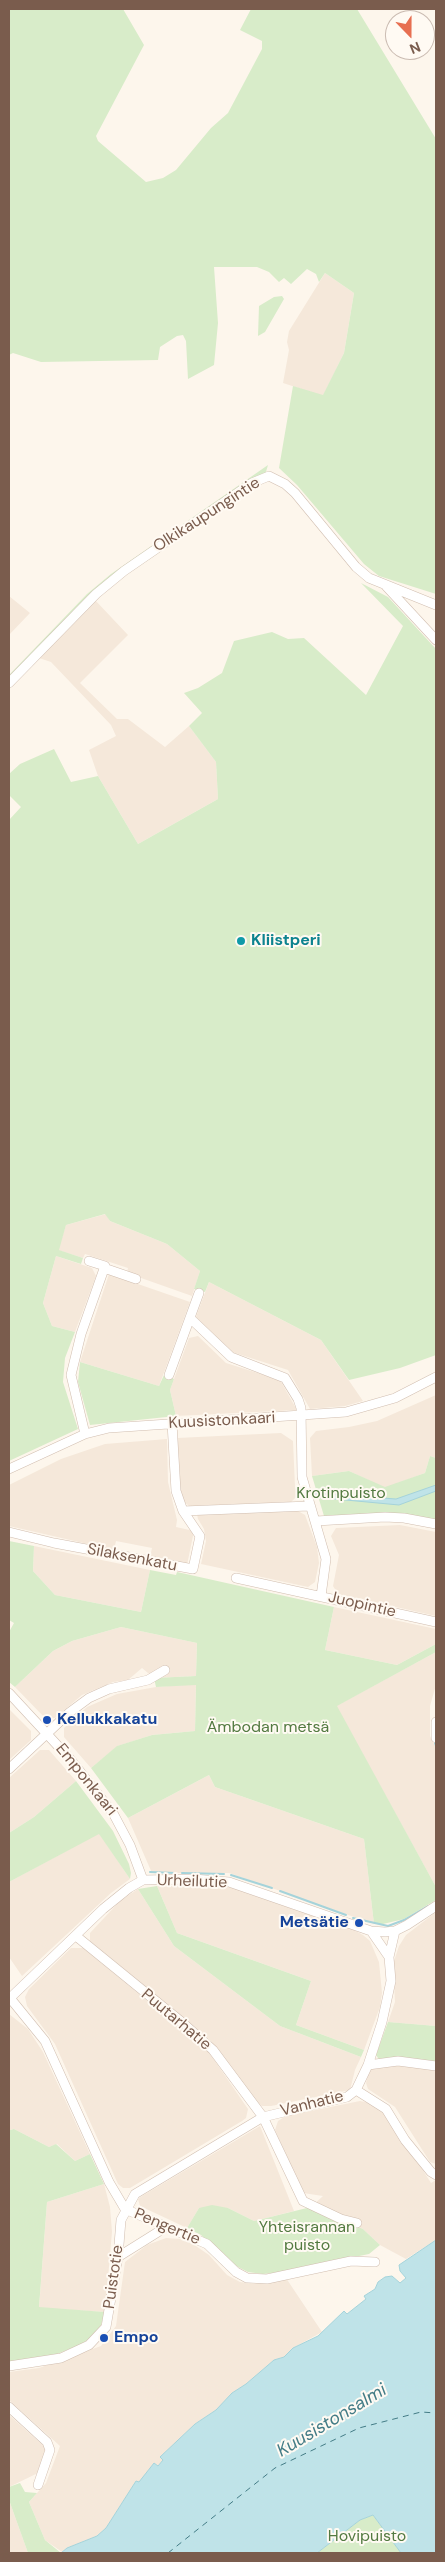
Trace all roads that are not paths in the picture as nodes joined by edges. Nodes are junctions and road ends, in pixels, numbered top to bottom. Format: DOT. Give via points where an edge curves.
graph roads {
  1 [pos="386,586"];
  2 [pos="436,605"];
  3 [pos="436,640"];
  4 [pos="9,683"];
  5 [pos="89,1261"];
  6 [pos="104,1268"];
  7 [pos="136,1279"];
  8 [pos="198,1293"];
  9 [pos="190,1318"];
  10 [pos="169,1375"];
  11 [pos="436,1377"];
  12 [pos="300,1417"];
  13 [pos="172,1423"];
  14 [pos="85,1434"];
  15 [pos="9,1469"];
  16 [pos="309,1506"];
  17 [pos="183,1511"];
  18 [pos="316,1521"];
  19 [pos="436,1524"];
  20 [pos="9,1532"];
  21 [pos="236,1578"];
  22 [pos="321,1596"];
  23 [pos="436,1622"];
  24 [pos="165,1670"];
  25 [pos="9,1694"];
  26 [pos="436,1722"];
  27 [pos="48,1734"];
  28 [pos="436,1738"];
  29 [pos="9,1769"];
  30 [pos="143,1880"];
  31 [pos="436,1906"];
  32 [pos="371,1930"];
  33 [pos="395,1931"];
  34 [pos="76,1936"];
  35 [pos="389,1957"];
  36 [pos="10,1998"];
  37 [pos="368,2065"];
  38 [pos="436,2066"];
  39 [pos="356,2090"];
  40 [pos="263,2117"];
  41 [pos="436,2175"];
  42 [pos="125,2209"];
  43 [pos="357,2223"];
  44 [pos="166,2227"];
  45 [pos="118,2257"];
  46 [pos="375,2262"];
  47 [pos="9,2366"];
  48 [pos="9,2407"];
  49 [pos="38,2485"];
  1 -- 2 [label="street, Olkikaupungintie" via="404,590"];
  1 -- 3 [label="street"];
  1 -- 4 [label="street, Olkikaupungintie" via="356,567 295,493 269,476 252,482 116,576"];
  5 -- 6 [label="street"];
  6 -- 7 [label="street"];
  6 -- 14 [label="street" via="70,1375"];
  8 -- 9 [label="street"];
  9 -- 10 [label="street"];
  9 -- 12 [label="street, Juopintie" via="231,1357 285,1378 298,1399"];
  11 -- 12 [label="street, Kuusistonkaari" via="395,1398 367,1407"];
  12 -- 13 [label="street, Kuusistonkaari"];
  12 -- 16 [label="street, Juopintie" via="301,1468"];
  13 -- 14 [label="street, Kuusistonkaari" via="109,1428"];
  13 -- 17 [label="street, Silaksenkatu" via="174,1480"];
  14 -- 15 [label="street, Kuusistonkaari"];
  16 -- 17 [label="street"];
  16 -- 18 [label="street, Juopintie"];
  17 -- 20 [label="street, Silaksenkatu" via="200,1536 193,1569"];
  18 -- 19 [label="street" via="394,1517"];
  18 -- 22 [label="street, Juopintie" via="326,1558"];
  21 -- 22 [label="street"];
  22 -- 23 [label="street, Juopintie"];
  24 -- 27 [label="street" via="148,1680 110,1689 90,1698"];
  25 -- 27 [label="street, Emponkaari"];
  26 -- 28 [label="street"];
  27 -- 29 [label="street"];
  27 -- 30 [label="street, Emponkaari" via="84,1775 119,1823"];
  30 -- 32 [label="street, Urheilutie" via="229,1882"];
  30 -- 34 [label="street, Urheilutie" via="117,1896"];
  31 -- 33 [label="street"];
  32 -- 33 [label="street, Urheilutie"];
  32 -- 35 [label="street, Vanhatie"];
  33 -- 35 [label="street"];
  34 -- 36 [label="street, Urheilutie"];
  34 -- 40 [label="street, Puutarhatie" via="213,2050"];
  35 -- 37 [label="street, Vanhatie" via="390,1994"];
  36 -- 42 [label="street, Pengertie" via="45,2042 109,2182"];
  37 -- 38 [label="street" via="398,2061"];
  37 -- 39 [label="street, Vanhatie"];
  39 -- 40 [label="street, Vanhatie" via="347,2097"];
  39 -- 41 [label="street" via="386,2109 405,2140"];
  40 -- 42 [label="street, Vanhatie" via="143,2188"];
  40 -- 43 [label="street, Puutarhatie" via="303,2201"];
  42 -- 44 [label="street, Pengertie"];
  42 -- 45 [label="street, Puistotie"];
  44 -- 45 [label="street"];
  44 -- 46 [label="street, Pengertie" via="207,2244 236,2272 256,2279 281,2277 351,2261"];
  45 -- 47 [label="street, Puistotie" via="106,2327 96,2340 61,2358"];
  48 -- 49 [label="street" via="47,2442 50,2450"];
}
